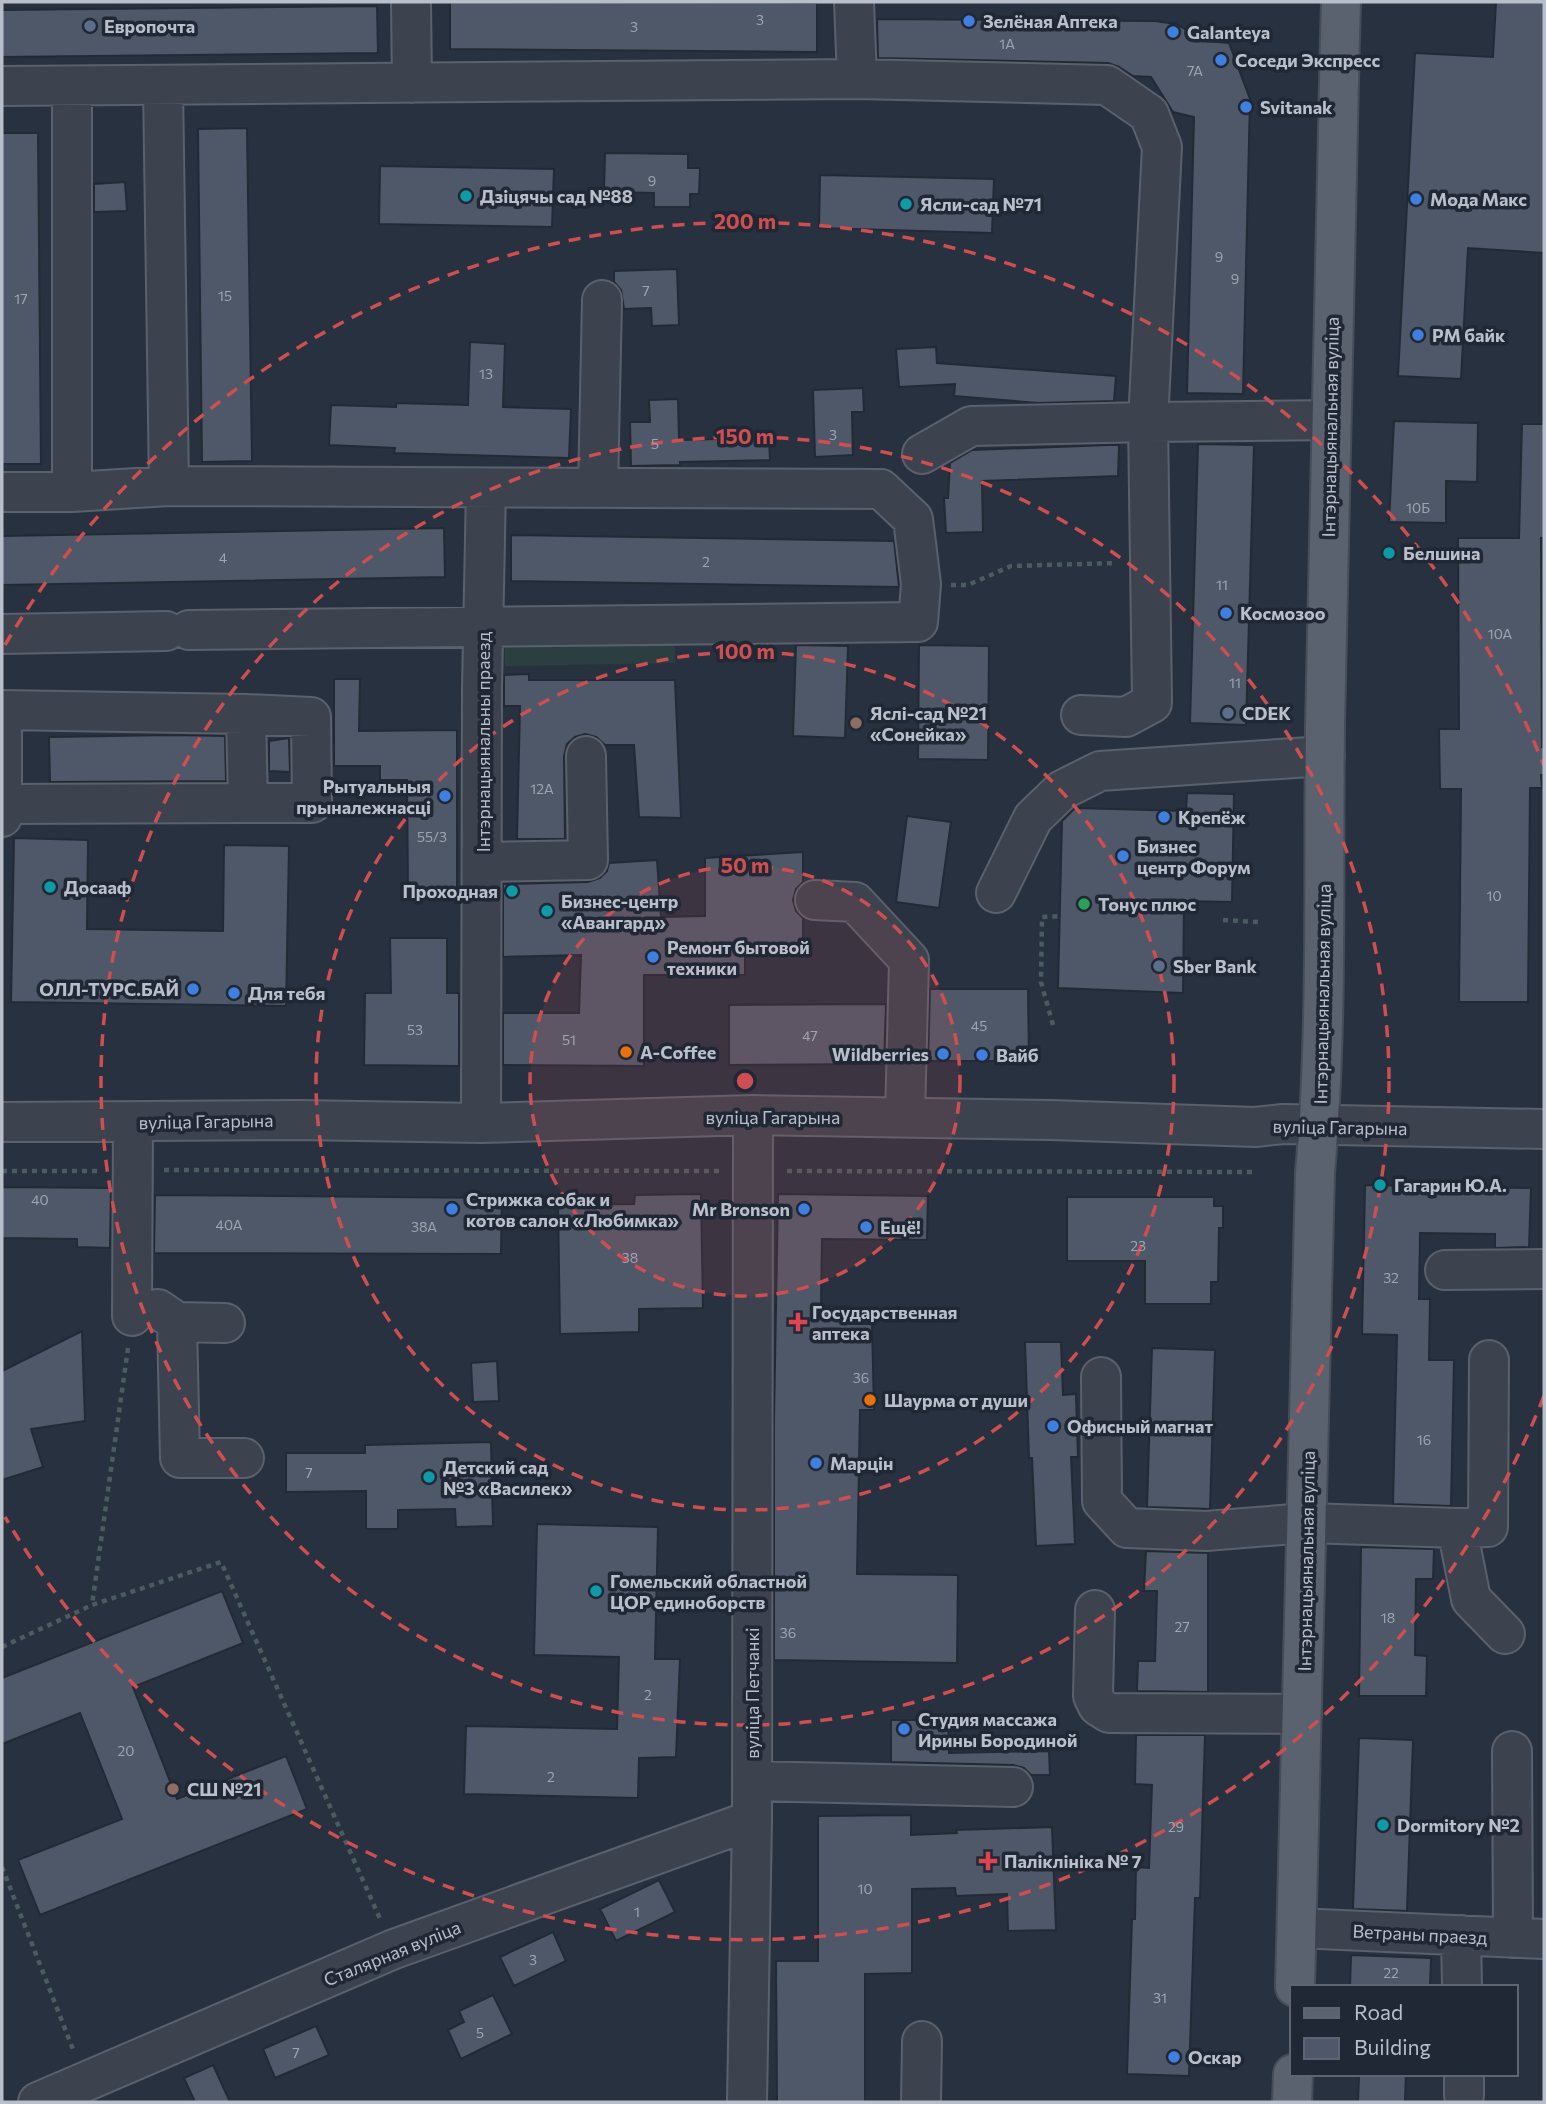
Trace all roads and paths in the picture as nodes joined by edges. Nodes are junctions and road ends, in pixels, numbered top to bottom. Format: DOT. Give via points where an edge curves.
graph roads {
  1 [pos="411,2"];
  2 [pos="854,2"];
  3 [pos="1341,2"];
  4 [pos="857,79"];
  5 [pos="412,83"];
  6 [pos="163,85"];
  7 [pos="2,86"];
  8 [pos="72,86"];
  9 [pos="602,300"];
  10 [pos="1330,420"];
  11 [pos="1148,422"];
  12 [pos="922,454"];
  13 [pos="169,486"];
  14 [pos="486,488"];
  15 [pos="598,488"];
  16 [pos="2,492"];
  17 [pos="72,492"];
  18 [pos="1150,562"];
  19 [pos="921,584"];
  20 [pos="483,626"];
  21 [pos="2,634"];
  22 [pos="247,714"];
  23 [pos="1082,715"];
  24 [pos="586,756"];
  25 [pos="1325,756"];
  26 [pos="248,803"];
  27 [pos="2,811"];
  28 [pos="482,862"];
  29 [pos="996,893"];
  30 [pos="815,900"];
  31 [pos="1060,916"];
  32 [pos="1223,920"];
  33 [pos="1258,922"];
  34 [pos="1053,1025"];
  35 [pos="754,1115"];
  36 [pos="905,1117"];
  37 [pos="2,1122"];
  38 [pos="133,1122"];
  39 [pos="481,1123"];
  40 [pos="1320,1125"];
  41 [pos="1544,1129"];
  42 [pos="2,1171"];
  43 [pos="133,1171"];
  44 [pos="753,1171"];
  45 [pos="1255,1172"];
  46 [pos="1445,1269"];
  47 [pos="1544,1269"];
  48 [pos="133,1304"];
  49 [pos="177,1322"];
  50 [pos="225,1323"];
  51 [pos="1489,1360"];
  52 [pos="1101,1377"];
  53 [pos="244,1458"];
  54 [pos="1307,1523"];
  55 [pos="1457,1528"];
  56 [pos="92,1605"];
  57 [pos="1095,1610"];
  58 [pos="1505,1634"];
  59 [pos="2,1647"];
  60 [pos="1302,1714"];
  61 [pos="1512,1751"];
  62 [pos="752,1781"];
  63 [pos="1013,1787"];
  64 [pos="752,1820"];
  65 [pos="2,1867"];
  66 [pos="1297,1928"];
  67 [pos="1461,1936"];
  68 [pos="1529,1938"];
  69 [pos="394,1949"];
  70 [pos="1295,1985"];
  71 [pos="1462,1985"];
  72 [pos="922,2041"];
  73 [pos="1293,2076"];
  74 [pos="86,2082"];
  75 [pos="38,2102"];
  76 [pos="747,2102"];
  77 [pos="921,2102"];
  78 [pos="1292,2102"];
  1 -- 5 [label="street"];
  2 -- 4 [label="street"];
  3 -- 10 [label="main road, Інтэрнацыянальная вуліца"];
  4 -- 5 [label="street"];
  4 -- 11 [label="street" via="1107,85 1149,114 1162,147"];
  5 -- 6 [label="street"];
  6 -- 8 [label="street"];
  6 -- 13 [label="street"];
  7 -- 8 [label="street"];
  8 -- 17 [label="street"];
  9 -- 15 [label="street"];
  10 -- 11 [label="street"];
  10 -- 25 [label="main road, Інтэрнацыянальная вуліца"];
  11 -- 12 [label="street" via="971,426"];
  11 -- 18 [label="street"];
  13 -- 14 [label="street"];
  13 -- 17 [label="street"];
  14 -- 15 [label="street"];
  14 -- 20 [label="street, Інтэрнацыянальны праезд"];
  15 -- 19 [label="street" via="881,489 913,519"];
  16 -- 17 [label="street"];
  18 -- 19 [label="path" via="1011,566 968,585"];
  18 -- 23 [label="street" via="1152,703 1126,716"];
  19 -- 20 [label="street" via="918,622"];
  20 -- 21 [label="street"];
  20 -- 28 [label="street, Інтэрнацыянальны праезд"];
  22 -- 26 [label="street"];
  22 -- 26 [label="street" via="311,717 312,803"];
  22 -- 27 [label="street" via="2,710"];
  24 -- 28 [label="street" via="588,860"];
  25 -- 29 [label="street" via="1100,771 1062,790 1033,818"];
  25 -- 40 [label="main road, Інтэрнацыянальная вуліца"];
  26 -- 27 [label="street"];
  28 -- 39 [label="street, Інтэрнацыянальны праезд"];
  30 -- 36 [label="street" via="855,902 909,960"];
  31 -- 34 [label="path" via="1042,917 1041,982"];
  32 -- 33 [label="path"];
  35 -- 36 [label="street, вуліца Гагарына"];
  35 -- 39 [label="street, вуліца Гагарына"];
  35 -- 44 [label="street, вуліца Петчанкі"];
  36 -- 40 [label="street, вуліца Гагарына"];
  37 -- 38 [label="street, вуліца Гагарына"];
  38 -- 39 [label="street, вуліца Гагарына"];
  38 -- 43 [label="street"];
  40 -- 41 [label="street, вуліца Гагарына"];
  40 -- 54 [label="main road, Інтэрнацыянальная вуліца"];
  42 -- 43 [label="path"];
  43 -- 44 [label="path"];
  43 -- 48 [label="street"];
  44 -- 45 [label="path"];
  44 -- 62 [label="street, вуліца Петчанкі"];
  46 -- 47 [label="street"];
  48 -- 49 [label="street"];
  48 -- 56 [label="path"];
  49 -- 50 [label="street"];
  49 -- 53 [label="street" via="180,1458"];
  51 -- 55 [label="street" via="1488,1527"];
  52 -- 54 [label="street" via="1102,1501 1126,1528 1206,1531"];
  54 -- 55 [label="street"];
  54 -- 60 [label="main road, Інтэрнацыянальная вуліца"];
  55 -- 58 [label="street" via="1471,1599"];
  56 -- 59 [label="path"];
  56 -- 69 [label="path" via="221,1562"];
  57 -- 60 [label="street" via="1093,1696 1098,1706 1110,1713"];
  60 -- 66 [label="main road, Інтэрнацыянальная вуліца"];
  61 -- 68 [label="street"];
  62 -- 63 [label="street"];
  62 -- 64 [label="street, вуліца Петчанкі"];
  64 -- 69 [label="street, Сталярная вуліца"];
  64 -- 76 [label="street, вуліца Петчанкі"];
  65 -- 74 [label="path"];
  66 -- 67 [label="street, Ветраны праезд"];
  66 -- 70 [label="main road, Інтэрнацыянальная вуліца"];
  67 -- 68 [label="street, Ветраны праезд"];
  67 -- 71 [label="street"];
  69 -- 74 [label="street, Сталярная вуліца"];
  72 -- 77 [label="street"];
  73 -- 78 [label="main road"];
  74 -- 75 [label="street, Сталярная вуліца"];
}
